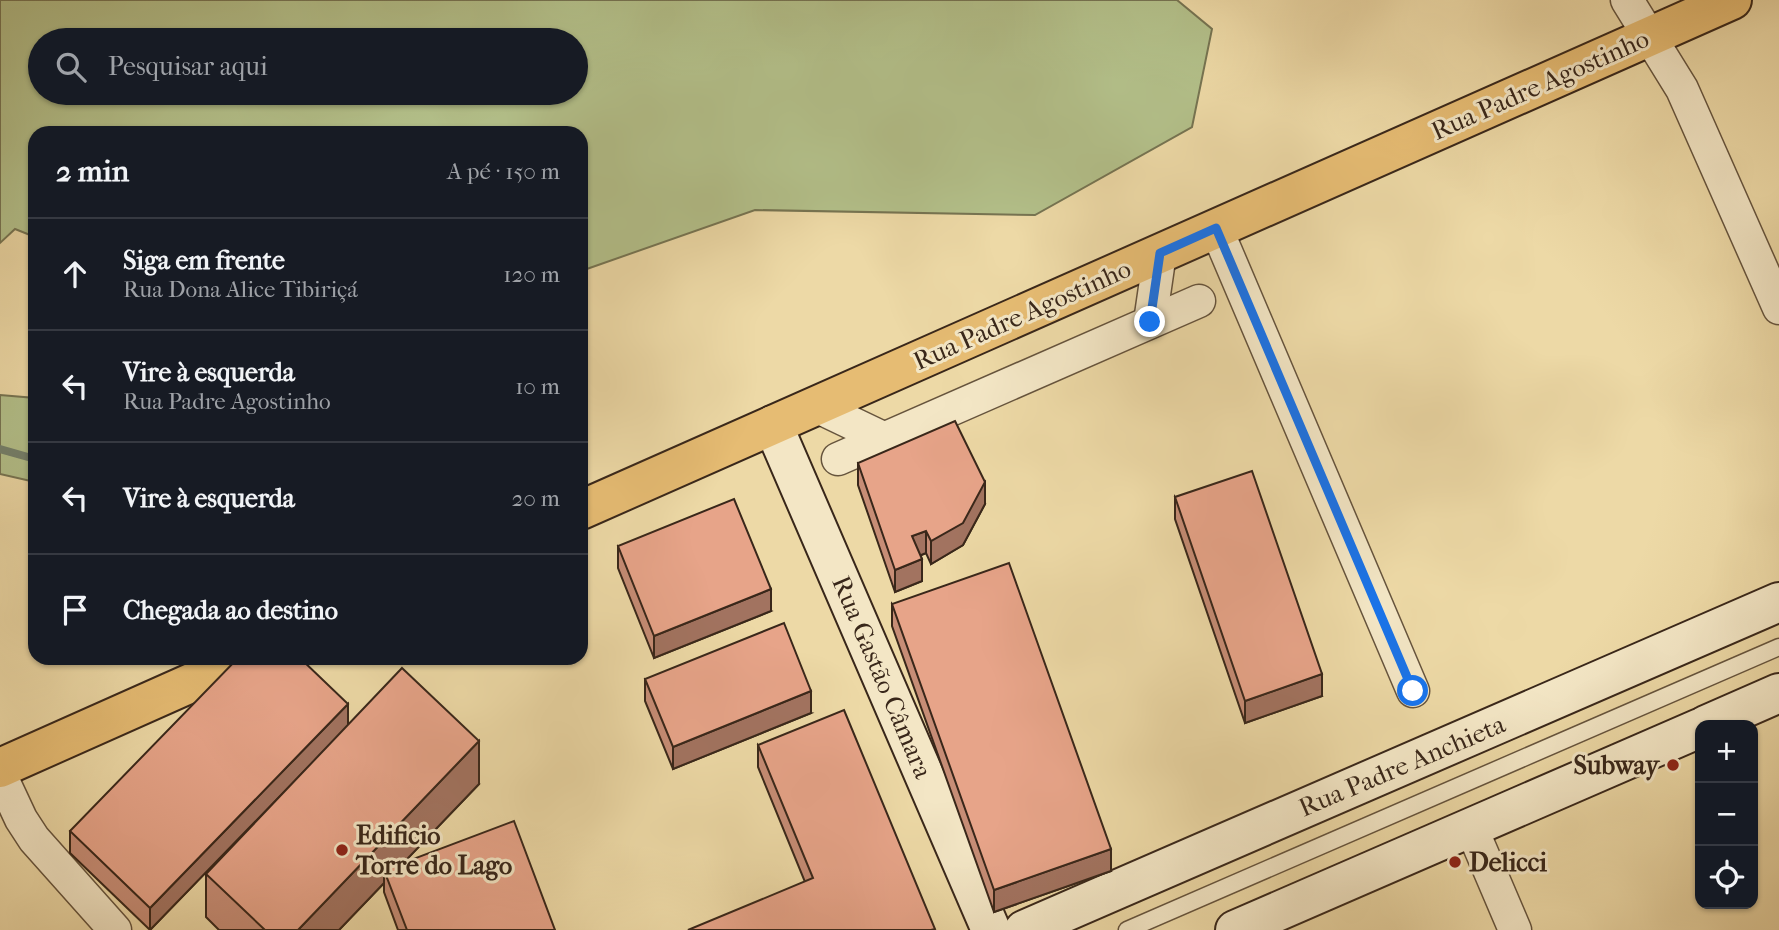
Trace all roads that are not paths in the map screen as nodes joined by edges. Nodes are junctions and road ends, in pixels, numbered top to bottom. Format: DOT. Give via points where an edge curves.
graph roads {
  1 [pos="1627,0"];
  2 [pos="1732,0"];
  3 [pos="1649,37"];
  4 [pos="1216,228"];
  5 [pos="1160,253"];
  6 [pos="1199,301"];
  7 [pos="1779,308"];
  8 [pos="1150,322"];
  9 [pos="816,406"];
  10 [pos="772,425"];
  11 [pos="885,439"];
  12 [pos="838,459"];
  13 [pos="588,507"];
  14 [pos="1779,602"];
  15 [pos="1779,647"];
  16 [pos="231,665"];
  17 [pos="1413,691"];
  18 [pos="1779,693"];
  19 [pos="1717,720"];
  20 [pos="1695,730"];
  21 [pos="0,768"];
  22 [pos="0,774"];
  23 [pos="1471,827"];
  24 [pos="115,930"];
  25 [pos="991,930"];
  26 [pos="1024,930"];
  27 [pos="1127,930"];
  28 [pos="1235,930"];
  29 [pos="1515,930"];
  1 -- 3 [label="street"];
  2 -- 3 [label="main road, Rua Padre Agostinho"];
  3 -- 4 [label="main road, Rua Padre Agostinho"];
  3 -- 7 [label="street" via="1682,89"];
  4 -- 5 [label="main road, Rua Padre Agostinho"];
  4 -- 17 [label="street"];
  5 -- 8 [label="street"];
  5 -- 9 [label="main road, Rua Padre Agostinho"];
  6 -- 8 [label="street"];
  8 -- 11 [label="street"];
  9 -- 10 [label="main road, Rua Padre Agostinho"];
  9 -- 11 [label="street"];
  10 -- 13 [label="main road, Rua Padre Agostinho"];
  10 -- 25 [label="street, Rua Gastão Câmara"];
  11 -- 12 [label="street"];
  14 -- 26 [label="street, Rua Padre Anchieta"];
  15 -- 27 [label="lane"];
  16 -- 21 [label="main road"];
  18 -- 19 [label="street"];
  20 -- 23 [label="street"];
  22 -- 24 [label="street" via="34,839"];
  23 -- 28 [label="street"];
  23 -- 29 [label="street"];
}
